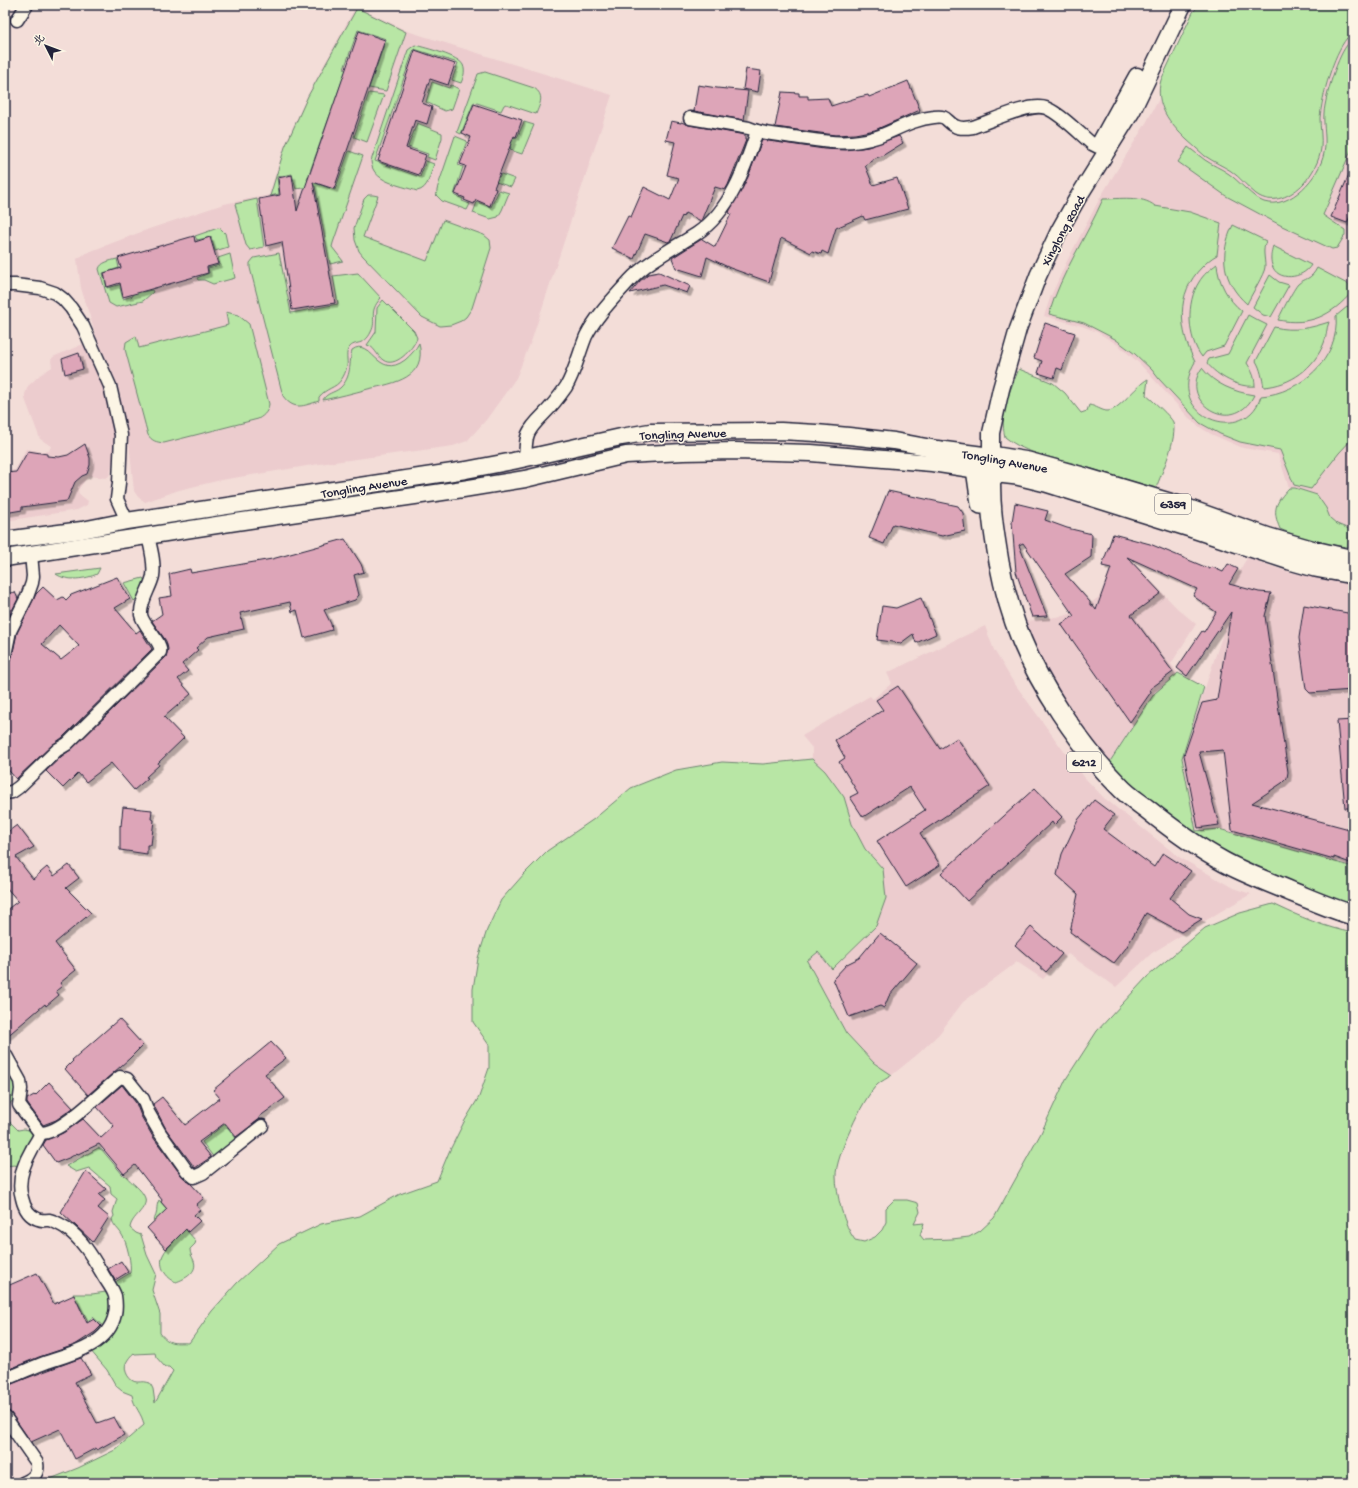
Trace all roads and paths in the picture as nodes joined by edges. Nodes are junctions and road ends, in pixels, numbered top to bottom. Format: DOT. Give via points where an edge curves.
graph roads {
  1 [pos="27,5"];
  2 [pos="1174,5"];
  3 [pos="1183,5"];
  4 [pos="18,20"];
  5 [pos="690,118"];
  6 [pos="756,131"];
  7 [pos="1098,147"];
  8 [pos="5,285"];
  9 [pos="525,458"];
  10 [pos="984,463"];
  11 [pos="126,521"];
  12 [pos="148,536"];
  13 [pos="5,540"];
  14 [pos="31,554"];
  15 [pos="5,558"];
  16 [pos="1353,560"];
  17 [pos="1353,574"];
  18 [pos="5,655"];
  19 [pos="5,793"];
  20 [pos="1353,915"];
  21 [pos="1353,924"];
  22 [pos="5,1054"];
  23 [pos="262,1126"];
  24 [pos="40,1133"];
  25 [pos="5,1379"];
  26 [pos="5,1417"];
  27 [pos="23,1483"];
  1 -- 4 [label="street"];
  2 -- 7 [label="main road, Xinglong Road"];
  3 -- 10 [label="main road, Xinglong Road" via="1132,110 1077,199 1038,276 1012,347"];
  5 -- 6 [label="street"];
  6 -- 7 [label="street" via="818,141 850,143 877,137 926,118 942,116 956,127 964,128 1038,106 1051,111"];
  6 -- 9 [label="street" via="736,185 710,223 640,271 594,323 566,386 528,434"];
  7 -- 10 [label="main road, Xinglong Road" via="1053,227 1017,304 984,419"];
  8 -- 11 [label="street" via="40,288 55,293 71,308 83,326 110,386 121,435 117,499"];
  9 -- 10 [label="main road, Tongling Avenue" via="650,432 781,431 894,441 937,449"];
  9 -- 11 [label="main road, Tongling Avenue" via="466,470"];
  10 -- 12 [label="main road, Tongling Avenue" via="932,463 819,454 736,451 633,454 525,479"];
  10 -- 16 [label="highway, Tongling Avenue / G359" via="1028,462 1176,505 1269,538"];
  10 -- 17 [label="highway, Tongling Avenue / G359" via="1290,560"];
  10 -- 20 [label="highway, G212" via="1002,578 1012,618 1042,683 1074,732 1100,764 1132,798 1174,831 1223,862 1269,883"];
  10 -- 21 [label="highway, G212" via="990,581 1005,631 1033,686 1066,739 1091,772 1197,857 1260,889"];
  11 -- 13 [label="main road, Tongling Avenue" via="82,530"];
  12 -- 14 [label="main road, Tongling Avenue"];
  12 -- 19 [label="street" via="154,566 141,614 160,646 160,652 67,744 57,750 19,787"];
  14 -- 15 [label="main road, Tongling Avenue"];
  14 -- 18 [label="street" via="32,583 10,631"];
  22 -- 24 [label="street" via="20,1081 19,1105"];
  23 -- 24 [label="street" via="204,1173 194,1177 160,1133 144,1099 126,1079 120,1077 61,1126"];
  24 -- 25 [label="street" via="22,1175 20,1188 23,1203 29,1213 38,1220 50,1220 61,1226 73,1234 85,1248 97,1263 115,1296 115,1312 110,1329 90,1346"];
  26 -- 27 [label="street" via="37,1463 36,1474"];
}
